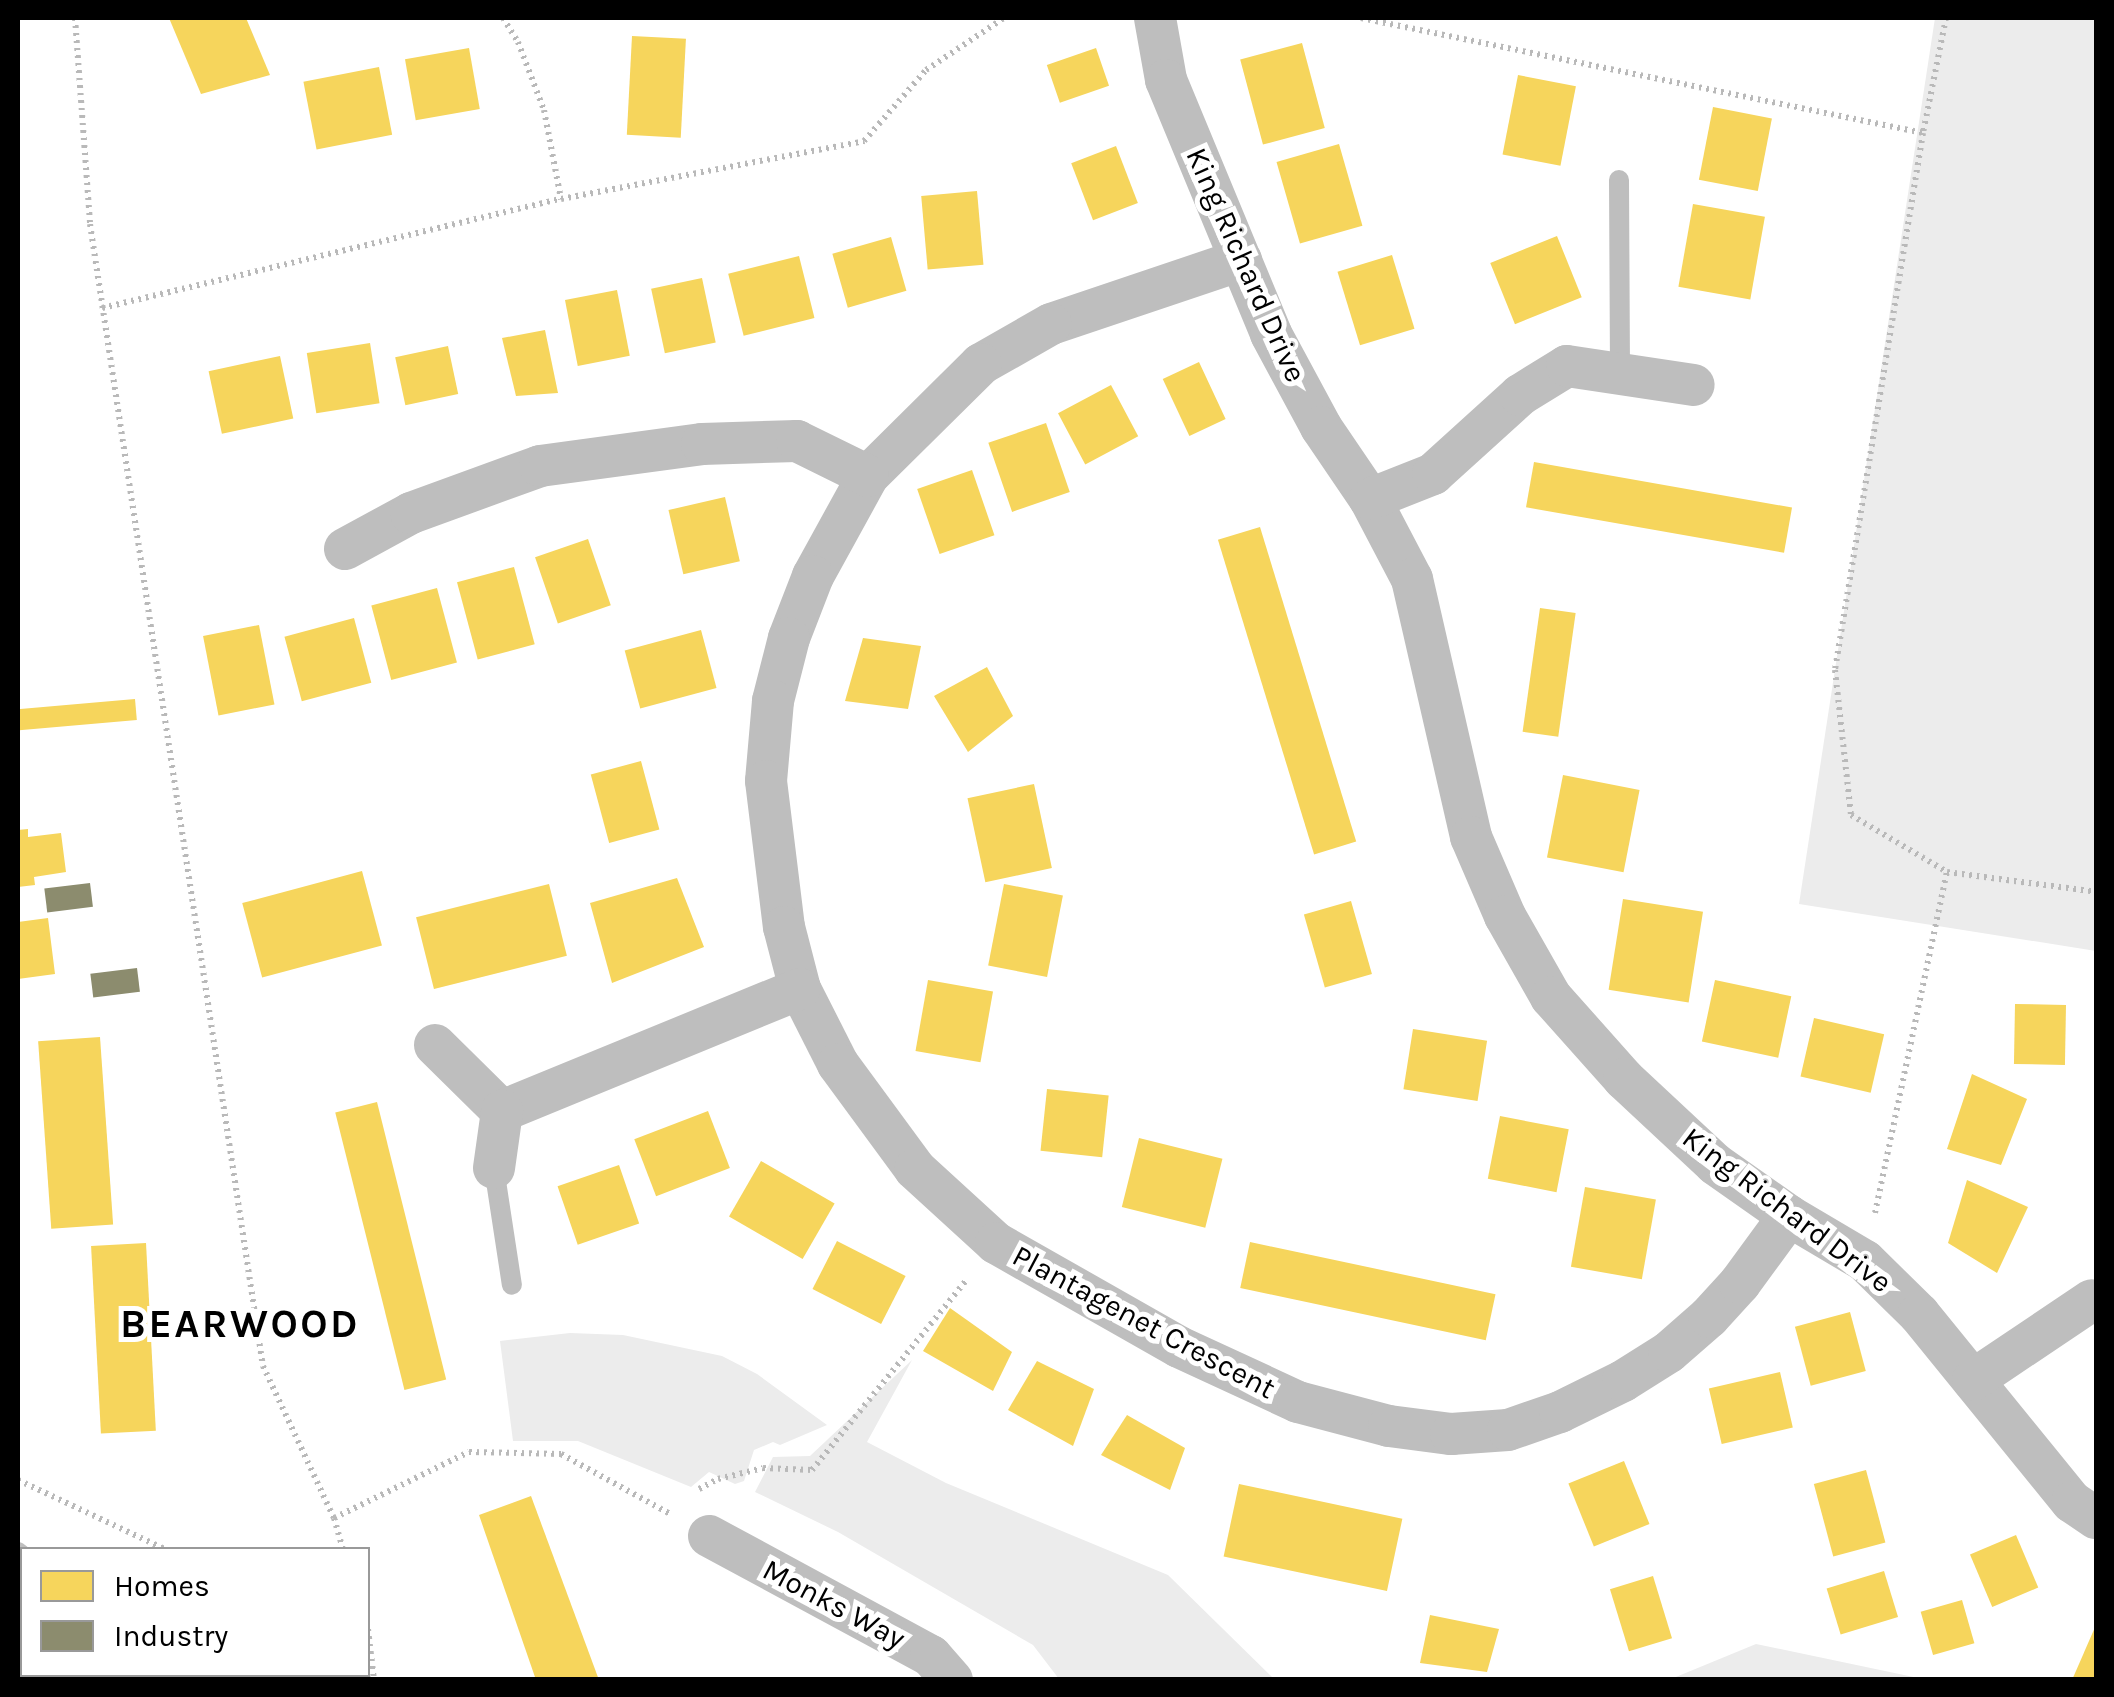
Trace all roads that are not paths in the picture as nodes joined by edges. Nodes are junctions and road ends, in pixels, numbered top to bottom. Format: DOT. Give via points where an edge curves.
graph roads {
  1 [pos="1154,18"];
  2 [pos="1619,180"];
  3 [pos="1241,260"];
  4 [pos="1620,372"];
  5 [pos="1694,385"];
  6 [pos="868,476"];
  7 [pos="1370,499"];
  8 [pos="345,548"];
  9 [pos="800,989"];
  10 [pos="435,1045"];
  11 [pos="502,1111"];
  12 [pos="494,1168"];
  13 [pos="1789,1216"];
  14 [pos="512,1286"];
  15 [pos="2092,1300"];
  16 [pos="1973,1380"];
  17 [pos="2096,1518"];
  18 [pos="709,1536"];
  19 [pos="952,1680"];
  1 -- 3 [label="street, King Richard Drive" via="1166,80"];
  2 -- 4 [label="lane"];
  3 -- 6 [label="street, Plantagenet Crescent" via="1051,324 981,364"];
  3 -- 7 [label="street, King Richard Drive" via="1320,428"];
  4 -- 5 [label="street"];
  4 -- 7 [label="street" via="1567,366 1520,395 1432,474"];
  6 -- 8 [label="street" via="796,440 702,444 540,466 411,513"];
  6 -- 9 [label="street, Plantagenet Crescent" via="812,576 773,701 766,781 772,858"];
  7 -- 13 [label="street, King Richard Drive" via="1412,579 1471,836 1550,997 1624,1080 1716,1164"];
  9 -- 11 [label="street"];
  9 -- 13 [label="street, Plantagenet Crescent" via="838,1064 886,1133 914,1169 996,1243 1178,1346 1298,1402 1389,1426 1452,1434 1508,1430 1560,1412 1669,1352 1740,1283"];
  10 -- 11 [label="street"];
  11 -- 12 [label="street"];
  12 -- 14 [label="lane"];
  13 -- 16 [label="street, King Richard Drive" via="1865,1261"];
  15 -- 16 [label="street"];
  16 -- 17 [label="street, King Richard Drive" via="2072,1502"];
  18 -- 19 [label="street, Monks Way" via="931,1656"];
}
